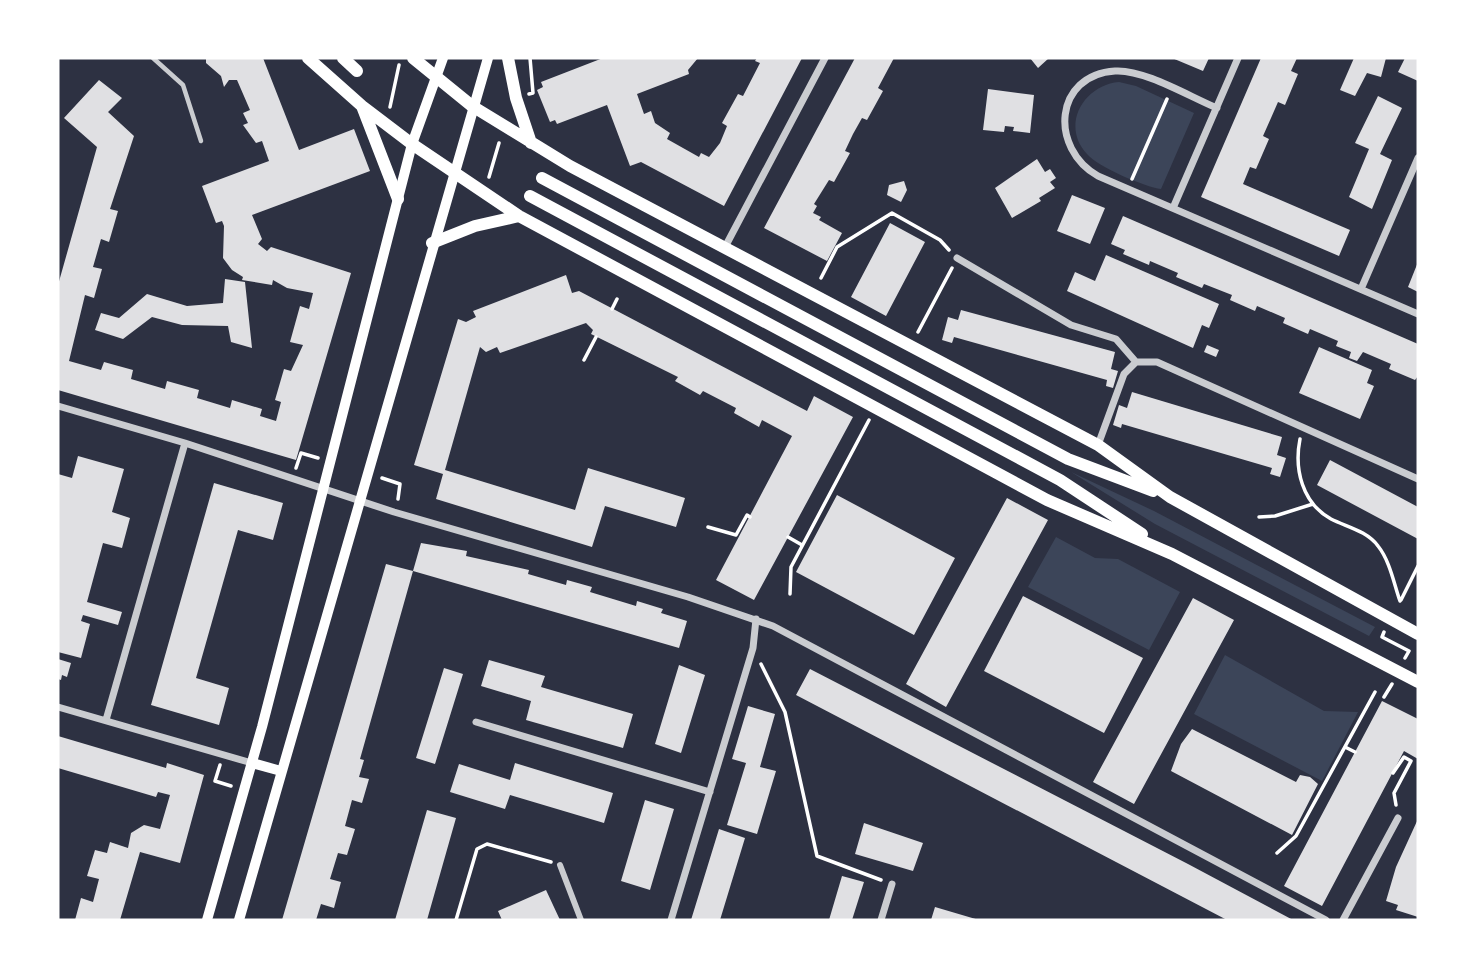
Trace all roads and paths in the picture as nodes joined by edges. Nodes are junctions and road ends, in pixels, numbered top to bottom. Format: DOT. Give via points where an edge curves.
graph roads {
  1 [pos="153,58"];
  2 [pos="308,58"];
  3 [pos="343,58"];
  4 [pos="413,58"];
  5 [pos="443,58"];
  6 [pos="488,58"];
  7 [pos="508,58"];
  8 [pos="530,58"];
  9 [pos="825,58"];
  10 [pos="1238,58"];
  11 [pos="400,62"];
  12 [pos="357,71"];
  13 [pos="437,78"];
  14 [pos="527,95"];
  15 [pos="1168,96"];
  16 [pos="362,106"];
  17 [pos="472,106"];
  18 [pos="390,107"];
  19 [pos="1217,108"];
  20 [pos="201,141"];
  21 [pos="499,143"];
  22 [pos="531,143"];
  23 [pos="412,144"];
  24 [pos="1418,158"];
  25 [pos="453,173"];
  26 [pos="489,177"];
  27 [pos="542,178"];
  28 [pos="1132,181"];
  29 [pos="530,196"];
  30 [pos="398,199"];
  31 [pos="1173,208"];
  32 [pos="519,216"];
  33 [pos="432,243"];
  34 [pos="724,248"];
  35 [pos="957,258"];
  36 [pos="821,278"];
  37 [pos="1361,289"];
  38 [pos="617,299"];
  39 [pos="612,309"];
  40 [pos="1418,314"];
  41 [pos="596,337"];
  42 [pos="910,346"];
  43 [pos="584,360"];
  44 [pos="1136,362"];
  45 [pos="58,406"];
  46 [pos="869,420"];
  47 [pos="1302,426"];
  48 [pos="185,443"];
  49 [pos="1098,445"];
  50 [pos="330,462"];
  51 [pos="367,473"];
  52 [pos="1418,479"];
  53 [pos="292,480"];
  54 [pos="323,490"];
  55 [pos="1170,497"];
  56 [pos="358,501"];
  57 [pos="1313,504"];
  58 [pos="394,512"];
  59 [pos="750,517"];
  60 [pos="1259,517"];
  61 [pos="708,527"];
  62 [pos="788,537"];
  63 [pos="802,545"];
  64 [pos="1172,554"];
  65 [pos="790,594"];
  66 [pos="1400,601"];
  67 [pos="756,619"];
  68 [pos="1418,634"];
  69 [pos="753,648"];
  70 [pos="1417,680"];
  71 [pos="1375,692"];
  72 [pos="58,706"];
  73 [pos="106,720"];
  74 [pos="476,722"];
  75 [pos="1345,747"];
  76 [pos="1355,752"];
  77 [pos="253,763"];
  78 [pos="281,771"];
  79 [pos="1392,773"];
  80 [pos="710,792"];
  81 [pos="1398,818"];
  82 [pos="1277,853"];
  83 [pos="560,865"];
  84 [pos="892,884"];
  85 [pos="207,920"];
  86 [pos="239,920"];
  87 [pos="456,920"];
  88 [pos="582,920"];
  89 [pos="671,920"];
  90 [pos="881,920"];
  91 [pos="1326,920"];
  92 [pos="1343,920"];
  1 -- 20 [label="lane" via="183,85"];
  2 -- 16 [label="main road"];
  3 -- 12 [label="main road"];
  4 -- 13 [label="main road"];
  5 -- 13 [label="main road"];
  6 -- 17 [label="main road"];
  7 -- 22 [label="main road"];
  8 -- 14 [label="path" via="533,93"];
  9 -- 34 [label="street"];
  10 -- 19 [label="street"];
  11 -- 18 [label="path"];
  13 -- 17 [label="main road"];
  13 -- 23 [label="main road"];
  15 -- 28 [label="path"];
  16 -- 23 [label="main road"];
  16 -- 30 [label="main road"];
  17 -- 22 [label="main road"];
  17 -- 25 [label="main road"];
  19 -- 31 [label="street"];
  19 -- 31 [label="street" via="1140,75 1119,71 1088,79 1068,104 1065,135 1079,163 1098,176"];
  21 -- 26 [label="path"];
  22 -- 34 [label="main road"];
  23 -- 25 [label="main road"];
  23 -- 30 [label="main road"];
  24 -- 37 [label="street"];
  25 -- 32 [label="main road"];
  25 -- 33 [label="main road"];
  27 -- 55 [label="main road" via="1068,459"];
  29 -- 64 [label="main road" via="1060,480"];
  30 -- 50 [label="main road"];
  31 -- 37 [label="street"];
  32 -- 33 [label="main road"];
  32 -- 64 [label="main road" via="1046,499"];
  33 -- 51 [label="main road"];
  34 -- 42 [label="main road"];
  35 -- 36 [label="path" via="940,240 892,213 837,247"];
  35 -- 42 [label="path"];
  35 -- 44 [label="street" via="1071,325 1116,339"];
  37 -- 40 [label="street"];
  38 -- 39 [label="path"];
  41 -- 43 [label="path"];
  42 -- 49 [label="main road"];
  44 -- 47 [label="street" via="1157,362"];
  44 -- 49 [label="street" via="1124,374"];
  45 -- 48 [label="street"];
  46 -- 63 [label="path"];
  47 -- 52 [label="street"];
  47 -- 57 [label="path" via="1298,464"];
  48 -- 53 [label="street"];
  48 -- 73 [label="street"];
  49 -- 55 [label="main road"];
  50 -- 53 [label="path" via="301,453"];
  50 -- 54 [label="main road"];
  51 -- 56 [label="main road"];
  51 -- 58 [label="path" via="400,484"];
  53 -- 54 [label="street"];
  54 -- 56 [label="street"];
  54 -- 77 [label="main road"];
  55 -- 68 [label="main road"];
  56 -- 58 [label="street"];
  56 -- 78 [label="main road"];
  57 -- 60 [label="path"];
  57 -- 66 [label="path" via="1378,546"];
  58 -- 67 [label="street"];
  59 -- 61 [label="path" via="747,515 736,535"];
  62 -- 63 [label="path"];
  63 -- 65 [label="path" via="790,567"];
  64 -- 70 [label="main road"];
  67 -- 69 [label="street"];
  67 -- 91 [label="street"];
  69 -- 80 [label="street"];
  69 -- 84 [label="path" via="785,712 817,856"];
  71 -- 75 [label="path"];
  72 -- 73 [label="street"];
  73 -- 77 [label="street"];
  74 -- 80 [label="street"];
  75 -- 76 [label="path"];
  75 -- 82 [label="path" via="1296,836"];
  77 -- 78 [label="main road"];
  77 -- 85 [label="main road"];
  78 -- 86 [label="main road"];
  79 -- 81 [label="path" via="1404,757 1411,761 1394,793"];
  80 -- 89 [label="street"];
  81 -- 92 [label="street"];
  83 -- 87 [label="path" via="487,844 477,849"];
  83 -- 88 [label="street"];
  84 -- 90 [label="street"];
}
